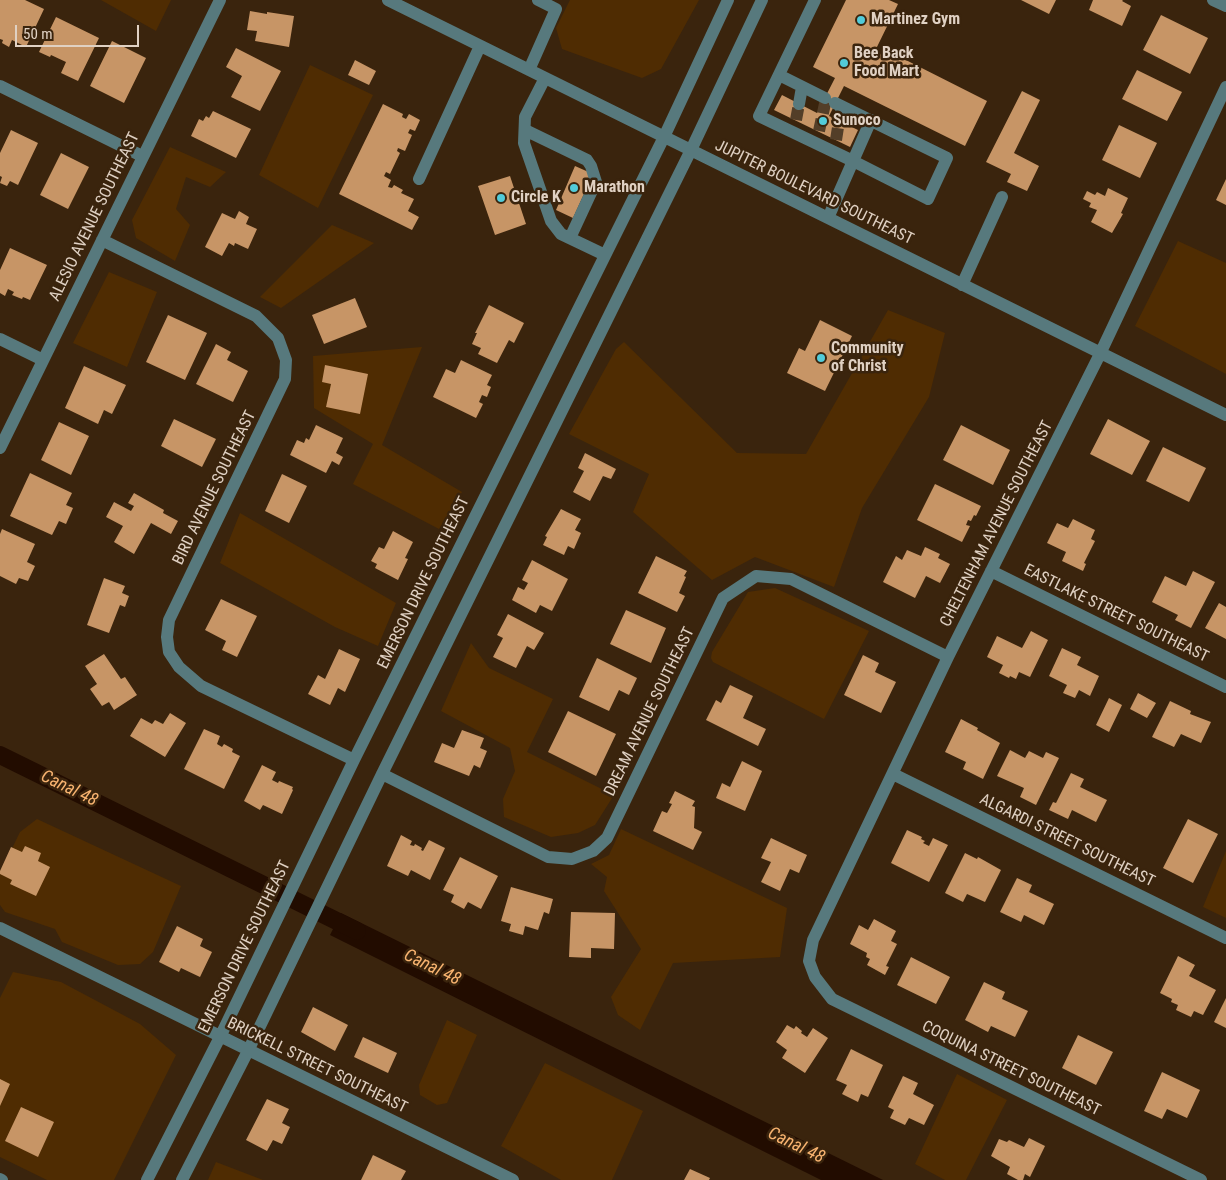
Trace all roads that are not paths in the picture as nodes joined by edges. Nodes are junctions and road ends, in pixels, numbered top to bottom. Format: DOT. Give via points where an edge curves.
graph roads {
  1 [pos="220,0"];
  2 [pos="388,0"];
  3 [pos="538,0"];
  4 [pos="728,0"];
  5 [pos="762,0"];
  6 [pos="815,0"];
  7 [pos="1213,0"];
  8 [pos="558,4"];
  9 [pos="1226,6"];
  10 [pos="480,46"];
  11 [pos="529,70"];
  12 [pos="779,75"];
  13 [pos="545,78"];
  14 [pos="0,86"];
  15 [pos="802,87"];
  16 [pos="1226,87"];
  17 [pos="834,102"];
  18 [pos="799,104"];
  19 [pos="1221,109"];
  20 [pos="871,120"];
  21 [pos="840,121"];
  22 [pos="524,130"];
  23 [pos="664,137"];
  24 [pos="691,150"];
  25 [pos="142,156"];
  26 [pos="853,161"];
  27 [pos="419,179"];
  28 [pos="1002,197"];
  29 [pos="828,218"];
  30 [pos="570,238"];
  31 [pos="102,240"];
  32 [pos="605,255"];
  33 [pos="962,285"];
  34 [pos="0,339"];
  35 [pos="1100,354"];
  36 [pos="43,360"];
  37 [pos="1226,415"];
  38 [pos="0,448"];
  39 [pos="991,571"];
  40 [pos="948,658"];
  41 [pos="1226,687"];
  42 [pos="354,760"];
  43 [pos="382,774"];
  44 [pos="893,774"];
  45 [pos="0,928"];
  46 [pos="1226,938"];
  47 [pos="815,977"];
  48 [pos="220,1036"];
  49 [pos="248,1051"];
  50 [pos="147,1180"];
  51 [pos="182,1180"];
  52 [pos="513,1180"];
  53 [pos="1201,1180"];
  1 -- 25 [label="street, ALESIO AVENUE SOUTHEAST"];
  2 -- 10 [label="street, JUPITER BOULEVARD SOUTHEAST"];
  3 -- 8 [label="street"];
  4 -- 23 [label="street, EMERSON DRIVE SOUTHEAST"];
  5 -- 24 [label="street"];
  6 -- 12 [label="street"];
  7 -- 9 [label="street"];
  8 -- 11 [label="street"];
  10 -- 11 [label="street, JUPITER BOULEVARD SOUTHEAST"];
  10 -- 27 [label="street"];
  11 -- 13 [label="street, JUPITER BOULEVARD SOUTHEAST"];
  12 -- 15 [label="street"];
  12 -- 26 [label="street" via="759,116 795,127 835,146"];
  13 -- 22 [label="street" via="525,118"];
  13 -- 23 [label="street, JUPITER BOULEVARD SOUTHEAST"];
  14 -- 25 [label="street"];
  15 -- 17 [label="street"];
  15 -- 18 [label="street"];
  16 -- 19 [label="street, CHELTENHAM AVENUE SOUTHEAST"];
  17 -- 20 [label="street"];
  17 -- 21 [label="street"];
  19 -- 35 [label="street, CHELTENHAM AVENUE SOUTHEAST"];
  20 -- 26 [label="street"];
  20 -- 26 [label="street" via="947,158 928,199"];
  22 -- 30 [label="street" via="524,143 551,221 561,234"];
  22 -- 30 [label="street" via="587,160 591,166 596,182"];
  23 -- 24 [label="street, JUPITER BOULEVARD SOUTHEAST"];
  23 -- 32 [label="street, EMERSON DRIVE SOUTHEAST"];
  24 -- 29 [label="street, JUPITER BOULEVARD SOUTHEAST"];
  24 -- 43 [label="street"];
  25 -- 31 [label="street, ALESIO AVENUE SOUTHEAST"];
  26 -- 29 [label="street"];
  28 -- 33 [label="street"];
  29 -- 33 [label="street, JUPITER BOULEVARD SOUTHEAST"];
  30 -- 32 [label="street"];
  31 -- 36 [label="street, ALESIO AVENUE SOUTHEAST"];
  31 -- 42 [label="street, BIRD AVENUE SOUTHEAST" via="256,316 278,338 286,360 285,379 170,619 169,652 179,667 201,686"];
  32 -- 42 [label="street, EMERSON DRIVE SOUTHEAST"];
  33 -- 35 [label="street, JUPITER BOULEVARD SOUTHEAST"];
  34 -- 36 [label="street"];
  35 -- 37 [label="street, JUPITER BOULEVARD SOUTHEAST"];
  35 -- 39 [label="street, CHELTENHAM AVENUE SOUTHEAST"];
  36 -- 38 [label="street, ALESIO AVENUE SOUTHEAST"];
  39 -- 40 [label="street, CHELTENHAM AVENUE SOUTHEAST"];
  39 -- 41 [label="street, EASTLAKE STREET SOUTHEAST"];
  40 -- 43 [label="street, DREAM AVENUE SOUTHEAST" via="790,579 756,576 724,598 607,838 593,851 572,859 548,857"];
  40 -- 44 [label="street, CHELTENHAM AVENUE SOUTHEAST"];
  42 -- 48 [label="street, EMERSON DRIVE SOUTHEAST"];
  43 -- 49 [label="street"];
  44 -- 46 [label="street, ALGARDI STREET SOUTHEAST"];
  44 -- 47 [label="street, CHELTENHAM AVENUE SOUTHEAST" via="813,940 810,961"];
  45 -- 48 [label="street, BRICKELL STREET SOUTHEAST"];
  47 -- 53 [label="street, COQUINA STREET SOUTHEAST" via="832,999"];
  48 -- 49 [label="street, BRICKELL STREET SOUTHEAST"];
  48 -- 50 [label="street, EMERSON DRIVE SOUTHEAST"];
  49 -- 51 [label="street"];
  49 -- 52 [label="street, BRICKELL STREET SOUTHEAST"];
}
